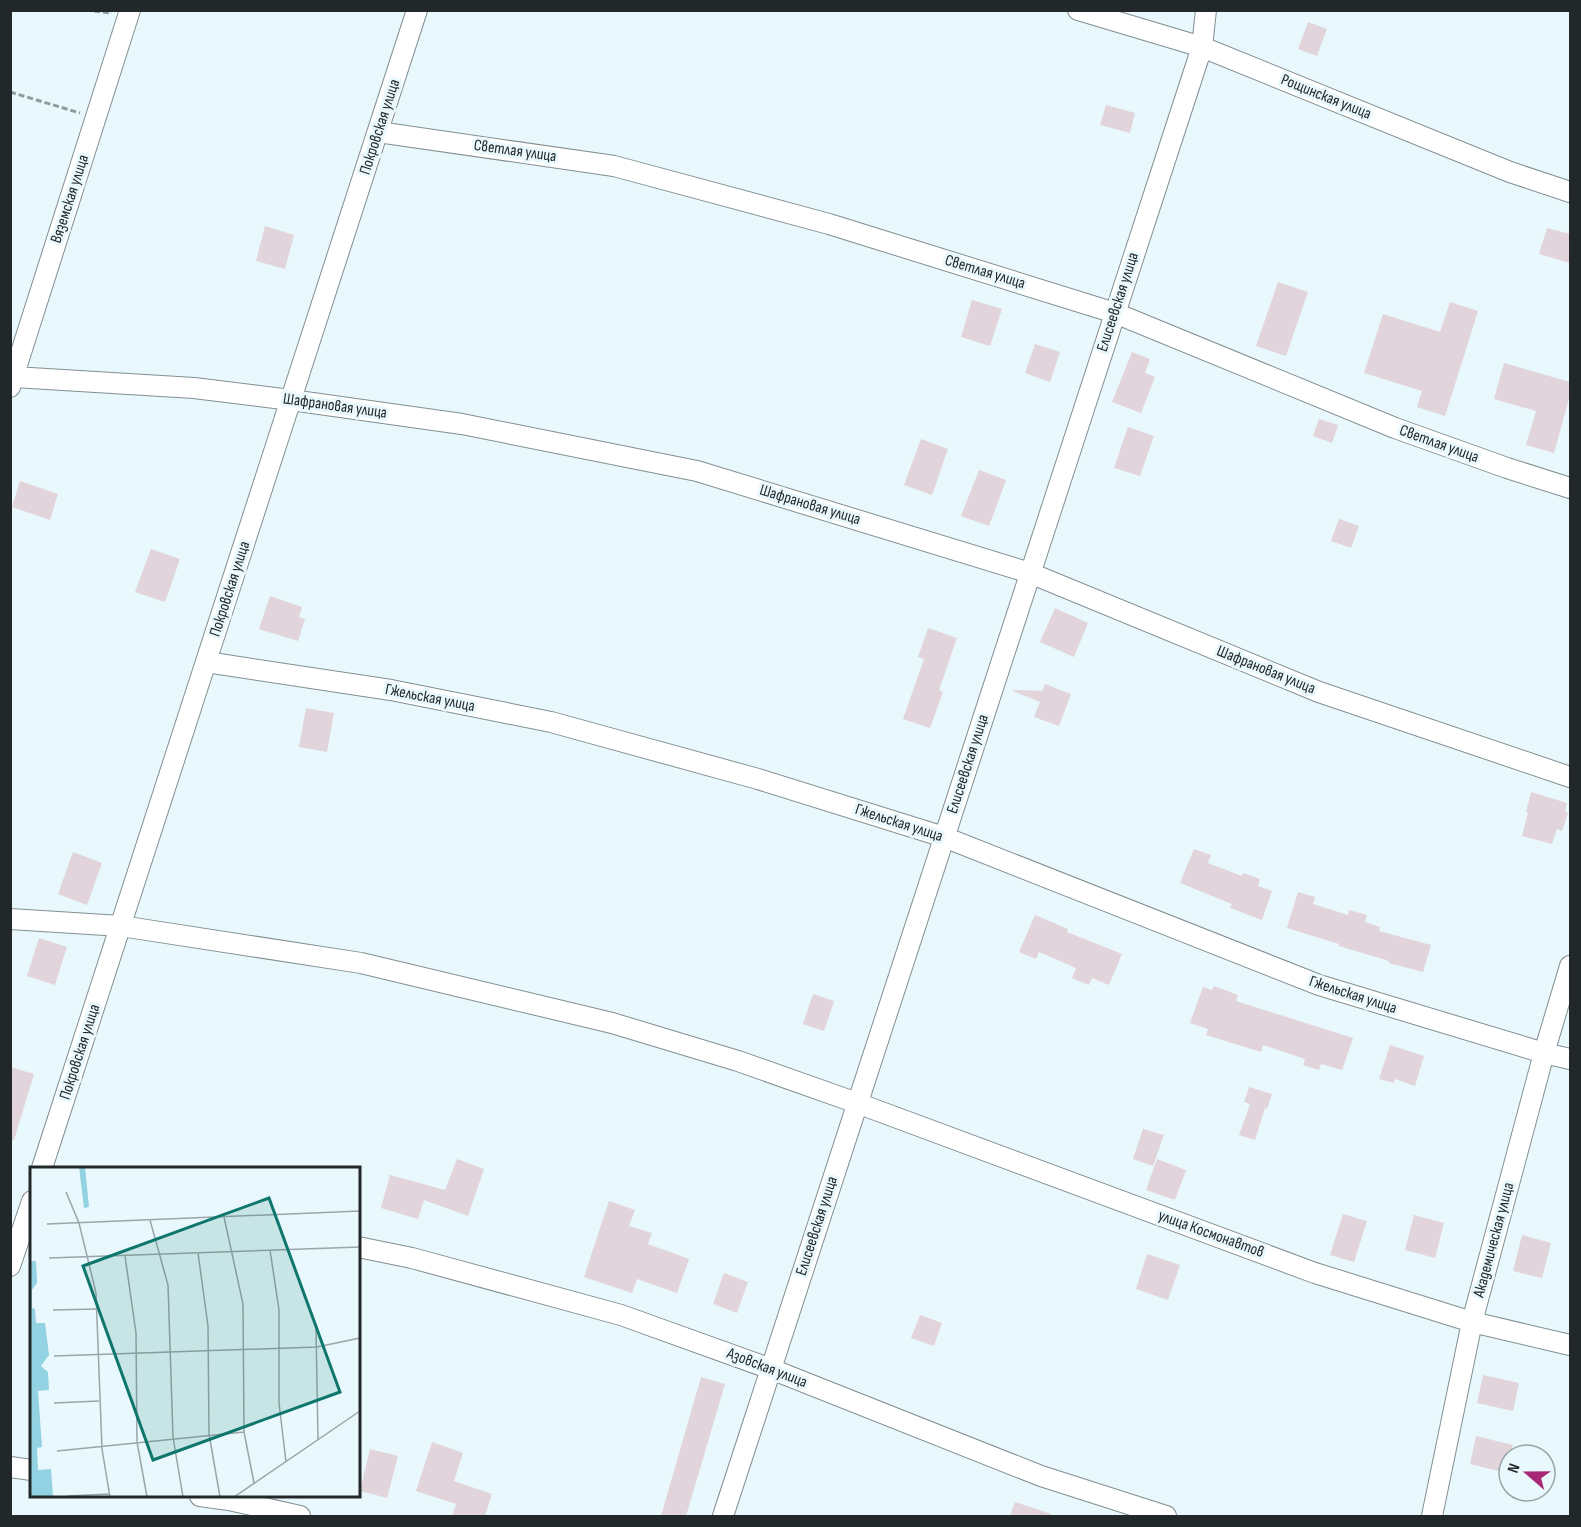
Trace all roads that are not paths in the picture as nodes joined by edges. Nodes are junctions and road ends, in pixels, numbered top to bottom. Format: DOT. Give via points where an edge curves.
graph roads {
  1 [pos="417,10"];
  2 [pos="1078,10"];
  3 [pos="1206,10"];
  4 [pos="129,12"];
  5 [pos="1202,47"];
  6 [pos="378,132"];
  7 [pos="1570,192"];
  8 [pos="1115,313"];
  9 [pos="12,382"];
  10 [pos="291,400"];
  11 [pos="1570,488"];
  12 [pos="1030,573"];
  13 [pos="206,662"];
  14 [pos="1570,777"];
  15 [pos="944,837"];
  16 [pos="10,919"];
  17 [pos="120,926"];
  18 [pos="1570,966"];
  19 [pos="1544,1053"];
  20 [pos="1570,1059"];
  21 [pos="857,1103"];
  22 [pos="42,1167"];
  23 [pos="30,1208"];
  24 [pos="360,1247"];
  25 [pos="10,1266"];
  26 [pos="1472,1323"];
  27 [pos="1570,1345"];
  28 [pos="771,1369"];
  29 [pos="10,1467"];
  30 [pos="30,1470"];
  31 [pos="207,1497"];
  32 [pos="300,1516"];
  33 [pos="723,1516"];
  34 [pos="1166,1516"];
  35 [pos="1432,1516"];
  1 -- 6 [label="street, Покровская улица"];
  2 -- 5 [label="street, Рощинская улица"];
  3 -- 5 [label="street, Елисеевская улица"];
  4 -- 9 [label="street, Вяземская улица"];
  5 -- 7 [label="street, Рощинская улица" via="1510,172"];
  5 -- 8 [label="street, Елисеевская улица"];
  6 -- 8 [label="street, Светлая улица" via="614,166 830,224"];
  6 -- 10 [label="street, Покровская улица"];
  8 -- 11 [label="street, Светлая улица" via="1395,428"];
  8 -- 12 [label="street, Елисеевская улица"];
  9 -- 10 [label="street, Шафрановая улица" via="194,388"];
  10 -- 12 [label="street, Шафрановая улица" via="462,424 697,471"];
  10 -- 13 [label="street, Покровская улица"];
  12 -- 14 [label="street, Шафрановая улица" via="1319,692"];
  12 -- 15 [label="street, Елисеевская улица"];
  13 -- 15 [label="street, Гжельская улица" via="391,690 551,722 758,779"];
  13 -- 17 [label="street, Покровская улица"];
  15 -- 19 [label="street, Гжельская улица" via="1319,985"];
  15 -- 21 [label="street, Елисеевская улица"];
  16 -- 17 [label="street, улица Космонавтов"];
  17 -- 21 [label="street, улица Космонавтов" via="361,963 612,1023"];
  17 -- 22 [label="street, Покровская улица"];
  18 -- 19 [label="street, Академическая улица"];
  19 -- 20 [label="street, Гжельская улица"];
  19 -- 26 [label="street, Академическая улица"];
  21 -- 26 [label="street, улица Космонавтов" via="1315,1273"];
  21 -- 28 [label="street, Елисеевская улица"];
  23 -- 25 [label="street"];
  24 -- 28 [label="street, Азовская улица" via="621,1315"];
  26 -- 27 [label="street, улица Космонавтов"];
  26 -- 35 [label="street, Академическая улица"];
  28 -- 33 [label="street, Елисеевская улица"];
  28 -- 34 [label="street, Азовская улица" via="1041,1476"];
  29 -- 30 [label="street"];
  31 -- 32 [label="street"];
}
